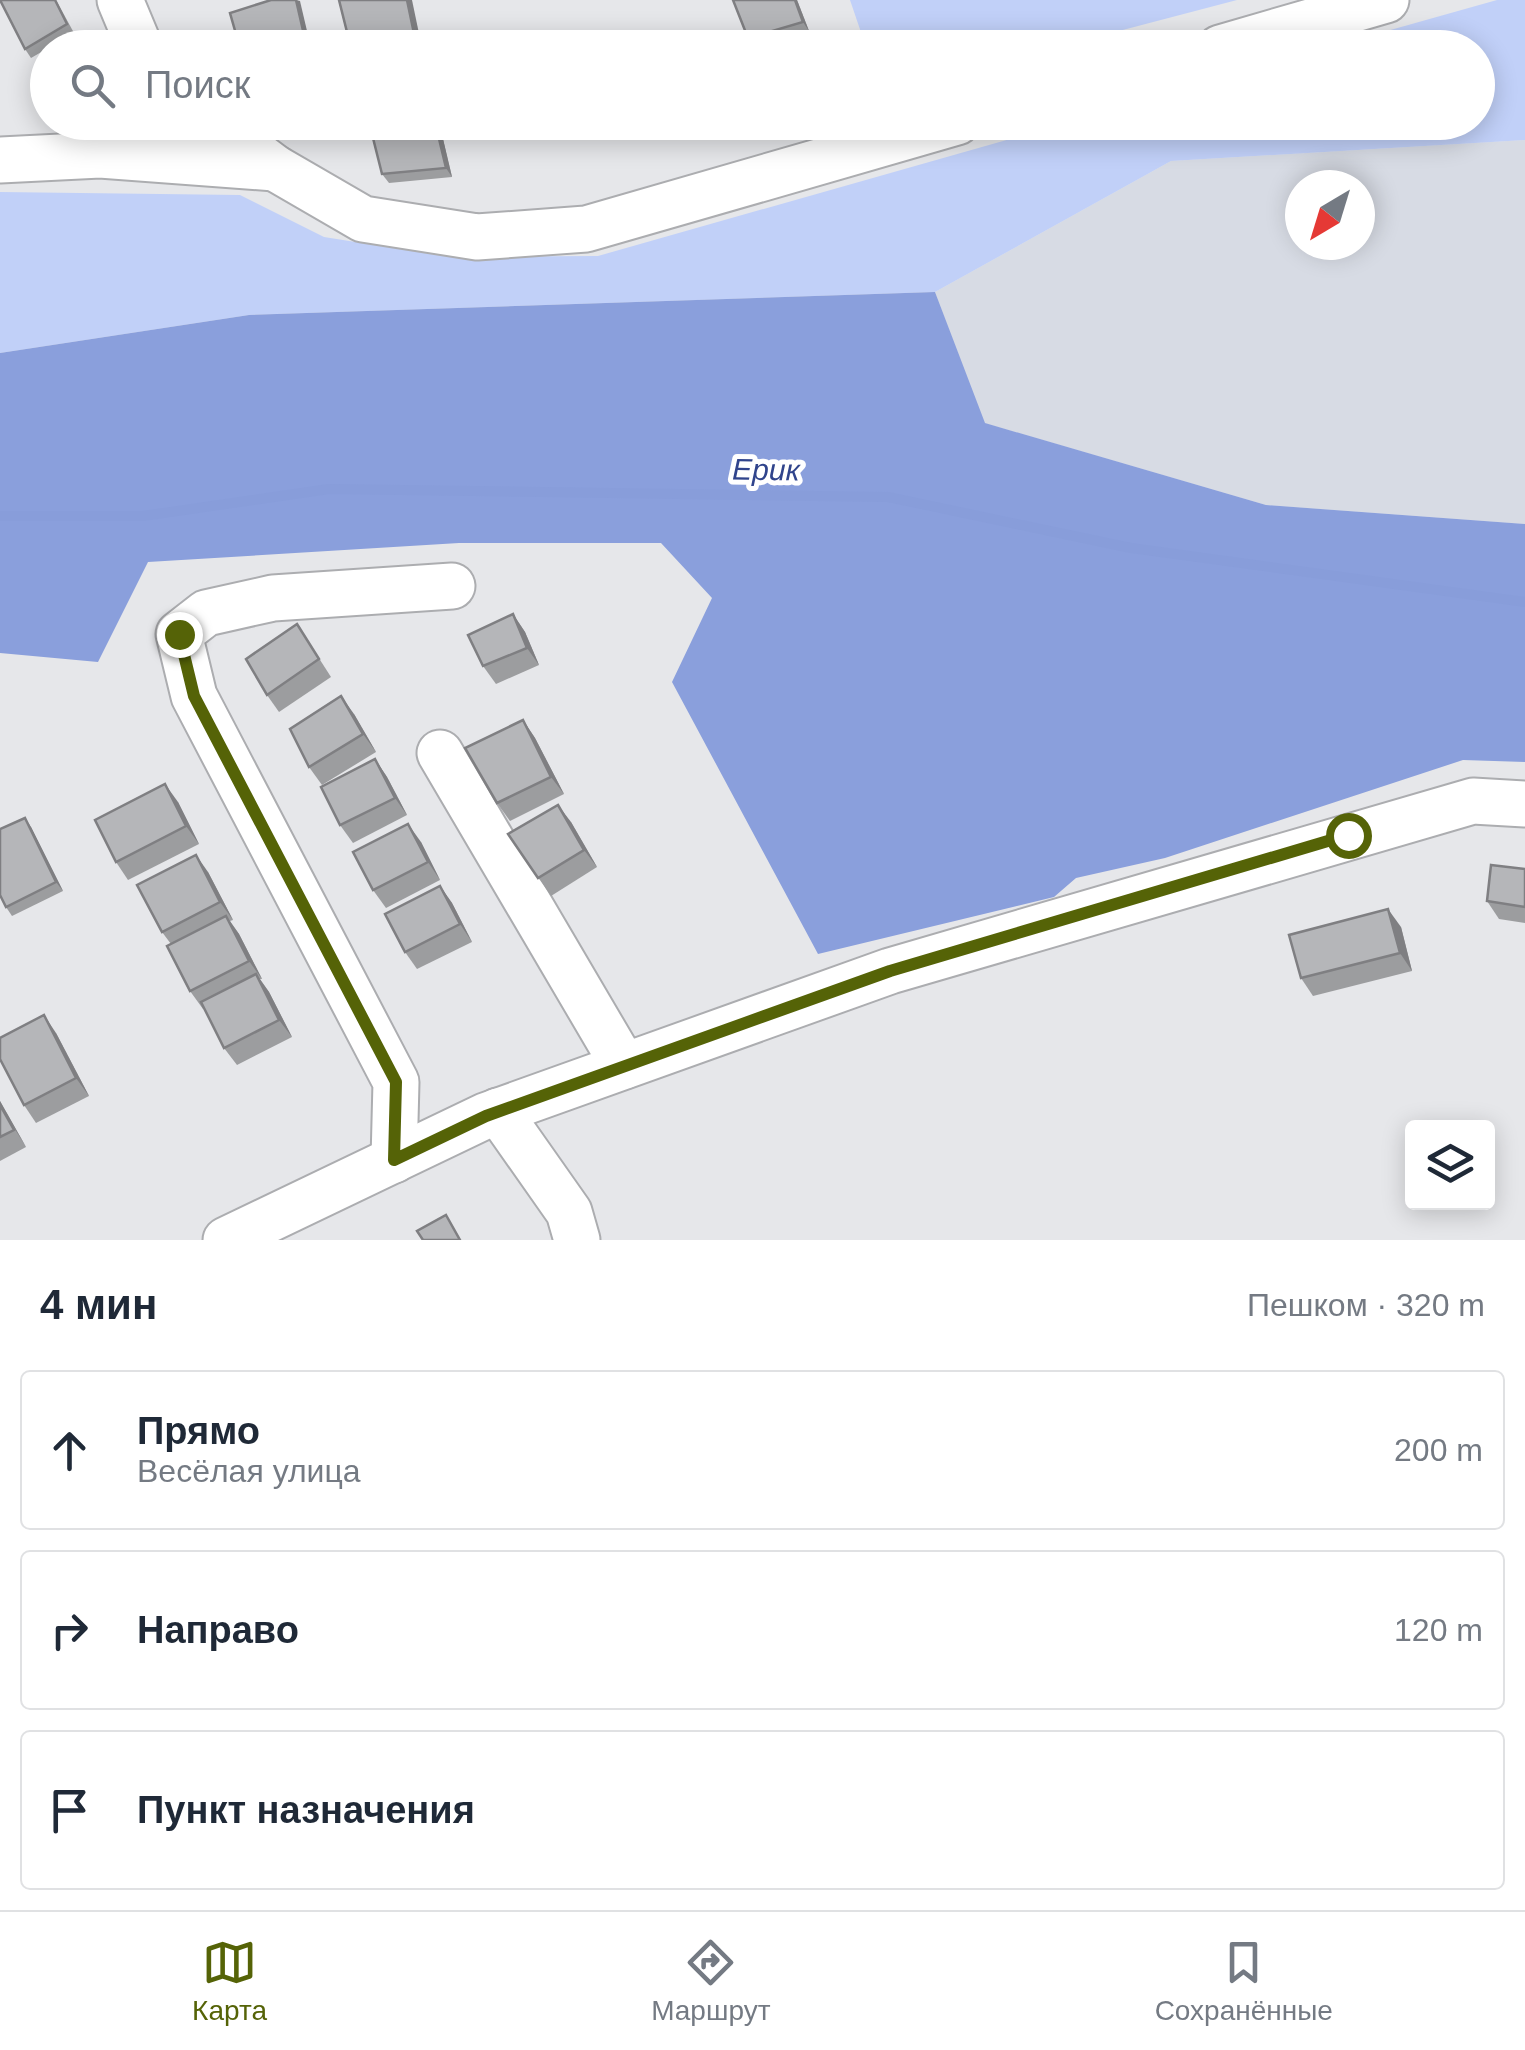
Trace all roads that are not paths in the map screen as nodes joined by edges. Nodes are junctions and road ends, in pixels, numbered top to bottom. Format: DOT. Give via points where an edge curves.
graph roads {
  1 [pos="120,0"];
  2 [pos="1386,0"];
  3 [pos="132,30"];
  4 [pos="1282,30"];
  5 [pos="238,140"];
  6 [pos="895,140"];
  7 [pos="0,160"];
  8 [pos="275,168"];
  9 [pos="452,586"];
  10 [pos="440,754"];
  11 [pos="1525,804"];
  12 [pos="624,1066"];
  13 [pos="498,1111"];
  14 [pos="394,1160"];
  15 [pos="226,1240"];
  16 [pos="577,1240"];
  1 -- 3 [label="street"];
  2 -- 4 [label="street"];
  5 -- 8 [label="street"];
  6 -- 8 [label="street" via="586,229 476,236 363,219"];
  7 -- 8 [label="street" via="100,155"];
  9 -- 14 [label="street" via="273,598 206,613 179,634 194,696 396,1082"];
  10 -- 12 [label="street"];
  11 -- 12 [label="street" via="1473,801 1312,846 890,971"];
  12 -- 13 [label="street"];
  13 -- 14 [label="street"];
  13 -- 16 [label="street" via="569,1212"];
  14 -- 15 [label="street"];
}
